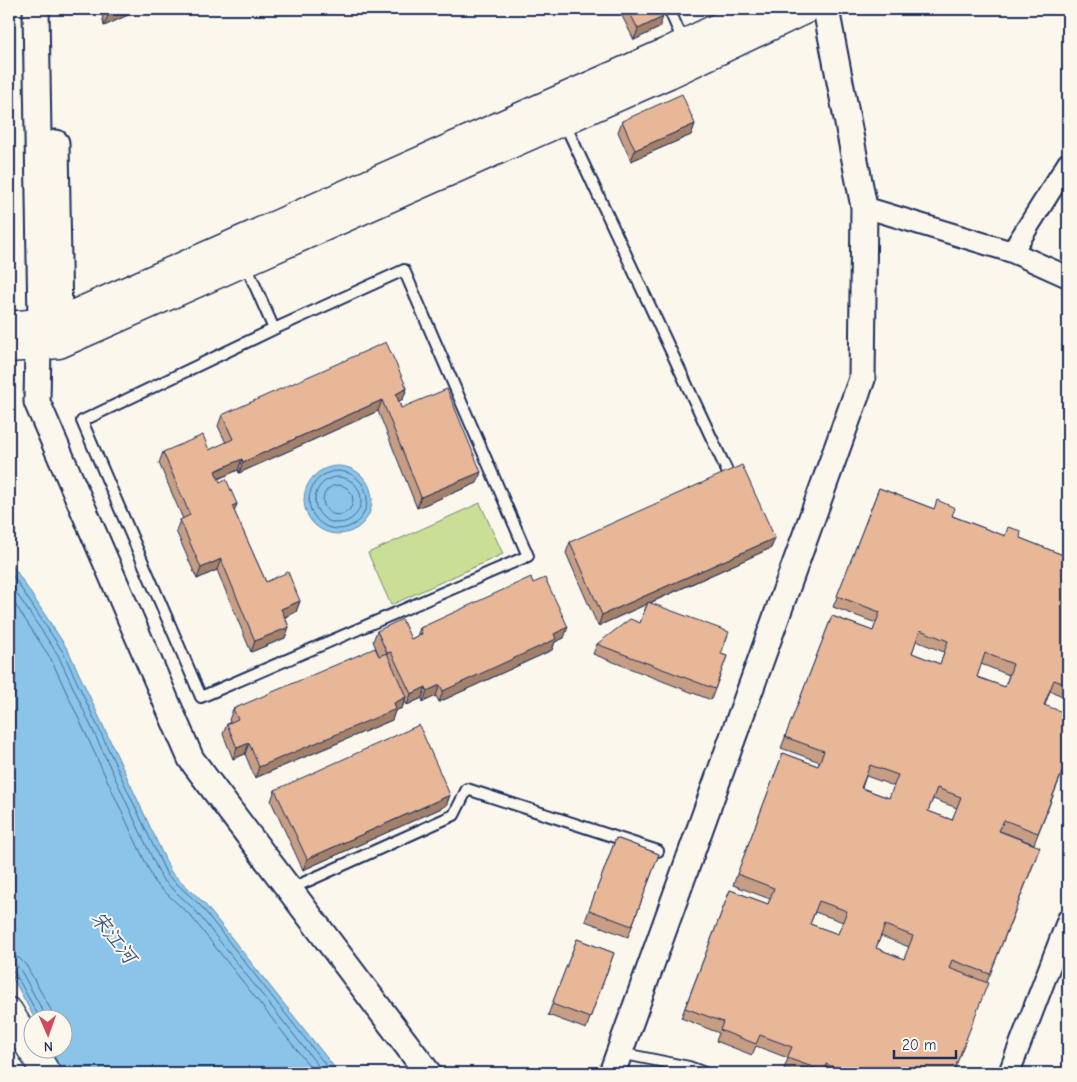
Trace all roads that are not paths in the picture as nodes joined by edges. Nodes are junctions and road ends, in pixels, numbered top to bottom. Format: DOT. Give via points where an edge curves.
graph roads {
  1 [pos="36,9"];
  2 [pos="54,9"];
  3 [pos="669,9"];
  4 [pos="757,9"];
  5 [pos="806,9"];
  6 [pos="826,9"];
  7 [pos="685,44"];
  8 [pos="564,121"];
  9 [pos="1068,163"];
  10 [pos="864,206"];
  11 [pos="1012,252"];
  12 [pos="244,262"];
  13 [pos="1068,277"];
  14 [pos="9,326"];
  15 [pos="274,329"];
  16 [pos="46,330"];
  17 [pos="9,348"];
  18 [pos="727,471"];
  19 [pos="658,851"];
  20 [pos="289,889"];
  21 [pos="1068,919"];
  22 [pos="9,1012"];
  23 [pos="22,1033"];
  24 [pos="38,1060"];
  25 [pos="616,1063"];
  26 [pos="46,1073"];
  27 [pos="428,1073"];
  28 [pos="705,1073"];
  29 [pos="1010,1073"];
  1 -- 16 [label="street"];
  2 -- 16 [label="street"];
  3 -- 7 [label="lane"];
  4 -- 7 [label="main road"];
  5 -- 8 [label="main road"];
  6 -- 10 [label="street"];
  7 -- 16 [label="main road"];
  8 -- 12 [label="main road"];
  8 -- 18 [label="lane"];
  9 -- 11 [label="street"];
  10 -- 11 [label="street"];
  10 -- 25 [label="street" via="862,380"];
  11 -- 13 [label="street"];
  12 -- 15 [label="lane"];
  12 -- 16 [label="main road" via="59,344"];
  14 -- 16 [label="main road"];
  15 -- 15 [label="lane" via="82,421 201,697 528,556 404,270"];
  16 -- 17 [label="main road"];
  16 -- 20 [label="street" via="37,402 191,759"];
  19 -- 20 [label="lane" via="466,789 454,815"];
  20 -- 27 [label="street"];
  21 -- 29 [label="street"];
  22 -- 23 [label="main road"];
  24 -- 26 [label="main road"];
  25 -- 28 [label="lane" via="689,1067"];
}
